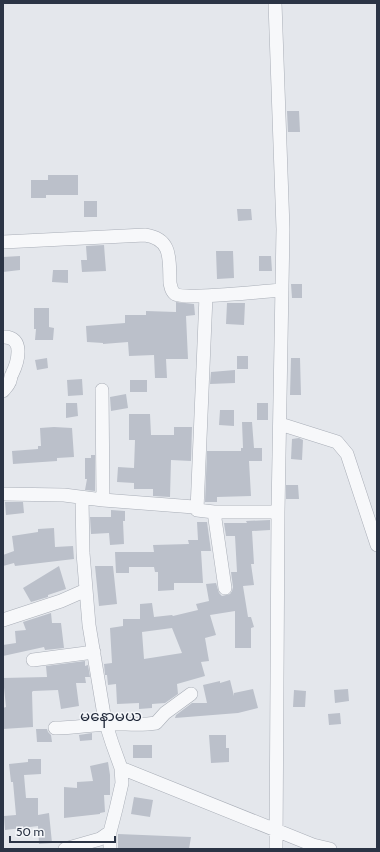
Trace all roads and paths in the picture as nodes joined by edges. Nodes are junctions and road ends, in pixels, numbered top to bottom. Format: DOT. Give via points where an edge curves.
graph roads {
  1 [pos="275,3"];
  2 [pos="3,242"];
  3 [pos="282,290"];
  4 [pos="206,296"];
  5 [pos="3,337"];
  6 [pos="102,390"];
  7 [pos="3,391"];
  8 [pos="280,424"];
  9 [pos="3,494"];
  10 [pos="82,498"];
  11 [pos="103,500"];
  12 [pos="197,510"];
  13 [pos="214,512"];
  14 [pos="278,512"];
  15 [pos="377,545"];
  16 [pos="225,588"];
  17 [pos="86,590"];
  18 [pos="3,620"];
  19 [pos="94,652"];
  20 [pos="33,660"];
  21 [pos="192,694"];
  22 [pos="106,724"];
  23 [pos="56,728"];
  24 [pos="121,768"];
  25 [pos="276,829"];
  26 [pos="110,832"];
  27 [pos="65,849"];
  28 [pos="110,849"];
  29 [pos="276,849"];
  30 [pos="330,849"];
  1 -- 3 [label="street" via="283,229"];
  2 -- 4 [label="street" via="154,236 167,247 172,292 184,296"];
  3 -- 4 [label="street"];
  3 -- 8 [label="street"];
  4 -- 12 [label="street"];
  5 -- 7 [label="street" via="14,339 18,354 10,383"];
  6 -- 11 [label="street"];
  8 -- 14 [label="street"];
  8 -- 15 [label="street" via="337,442 347,454"];
  9 -- 10 [label="street" via="64,495"];
  10 -- 11 [label="street"];
  10 -- 17 [label="street"];
  11 -- 12 [label="street" via="194,507"];
  12 -- 13 [label="street"];
  13 -- 14 [label="street"];
  13 -- 16 [label="street"];
  14 -- 25 [label="street"];
  17 -- 18 [label="street"];
  17 -- 19 [label="street"];
  19 -- 20 [label="street"];
  19 -- 22 [label="street"];
  21 -- 22 [label="street" via="165,713 156,723 136,726"];
  22 -- 23 [label="street"];
  22 -- 24 [label="street"];
  24 -- 25 [label="street"];
  24 -- 26 [label="street" via="122,783"];
  25 -- 29 [label="street"];
  25 -- 30 [label="street" via="313,845"];
  26 -- 27 [label="street" via="100,839"];
  26 -- 28 [label="street"];
}
